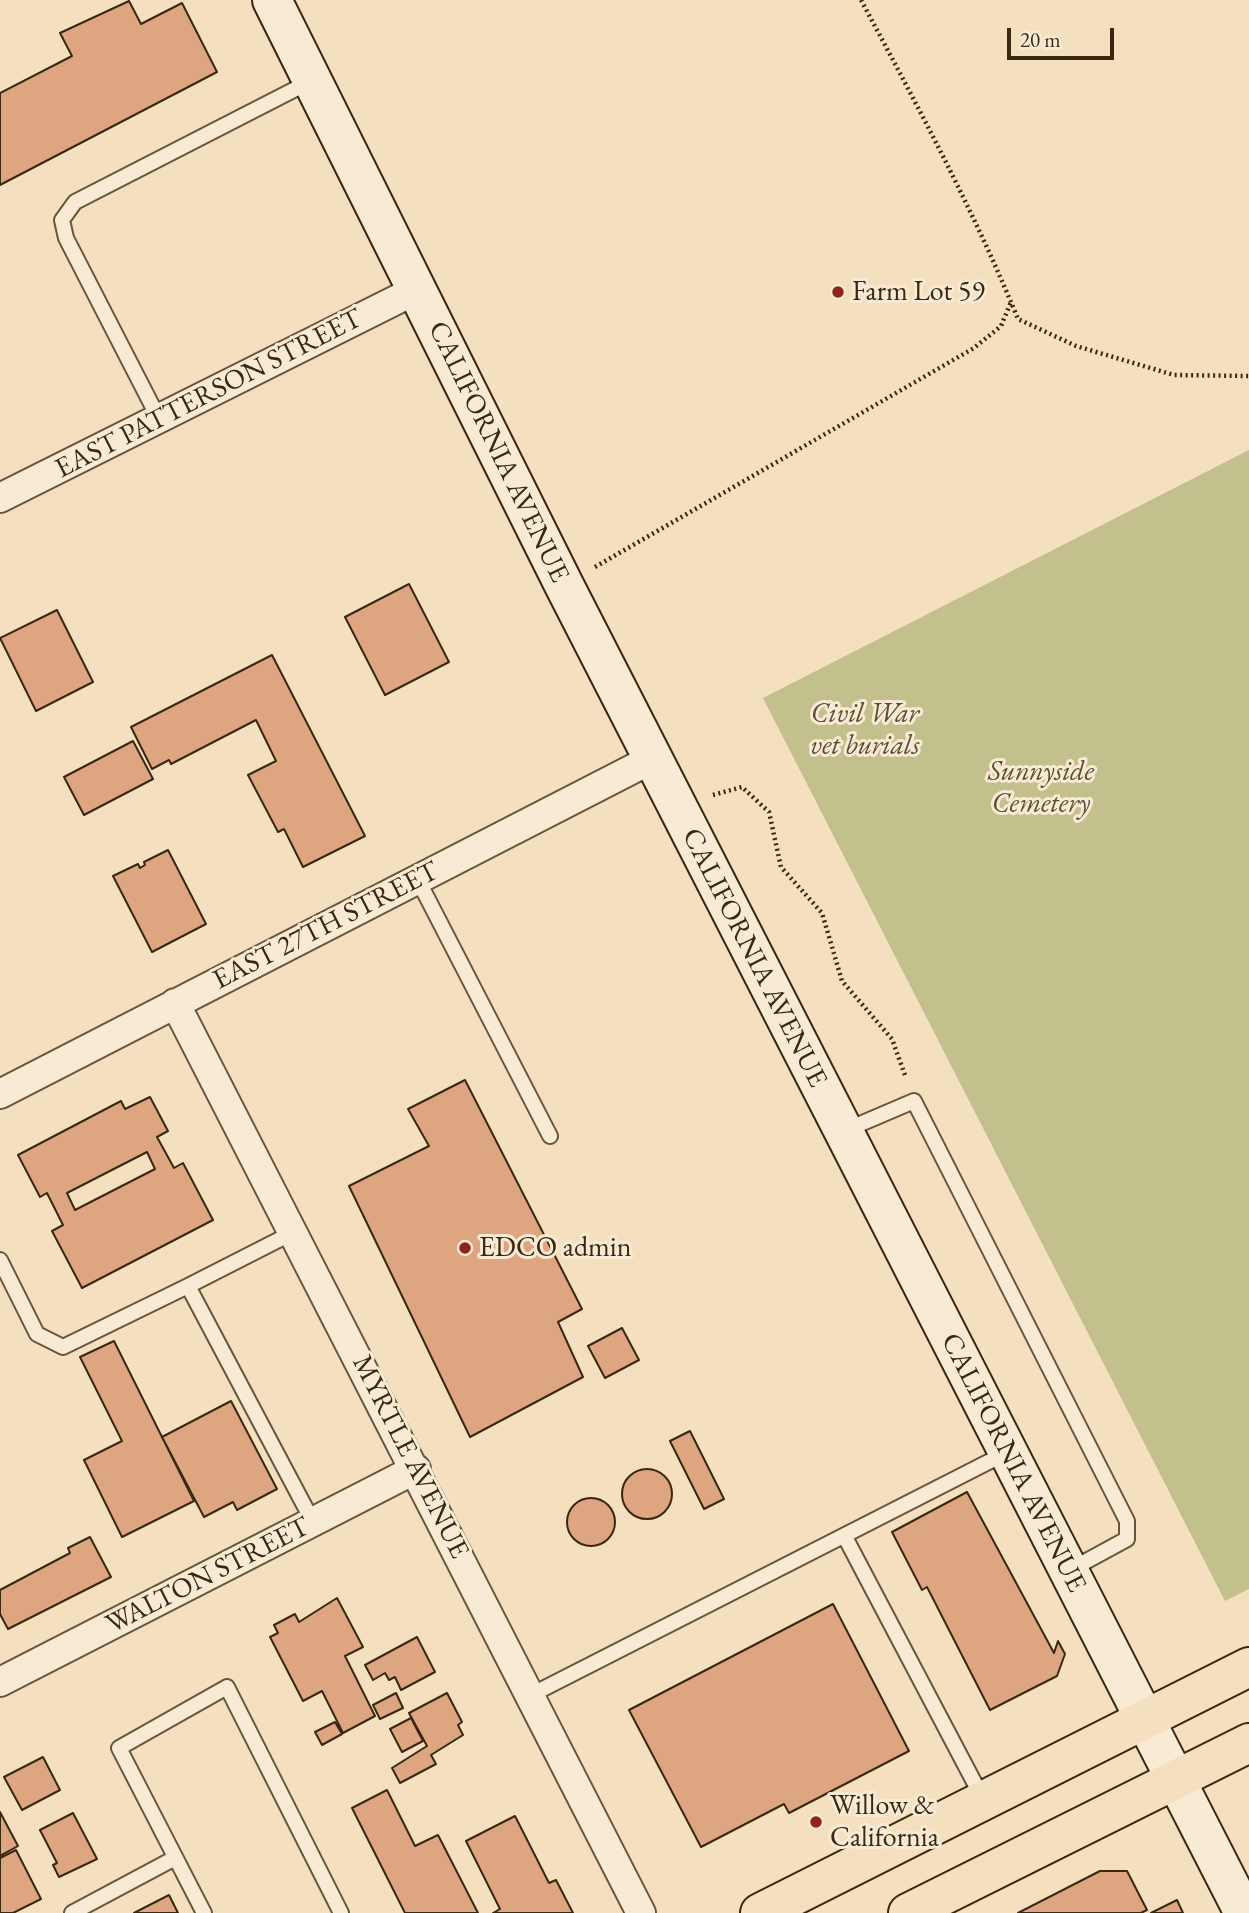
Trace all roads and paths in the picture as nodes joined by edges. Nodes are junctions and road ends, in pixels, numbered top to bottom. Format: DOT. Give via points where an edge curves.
graph roads {
  1 [pos="272,0"];
  2 [pos="861,0"];
  3 [pos="313,80"];
  4 [pos="418,289"];
  5 [pos="1011,302"];
  6 [pos="1249,376"];
  7 [pos="159,419"];
  8 [pos="0,498"];
  9 [pos="564,585"];
  10 [pos="652,759"];
  11 [pos="711,796"];
  12 [pos="418,880"];
  13 [pos="175,1003"];
  14 [pos="0,1094"];
  15 [pos="914,1101"];
  16 [pos="843,1132"];
  17 [pos="551,1136"];
  18 [pos="294,1232"];
  19 [pos="0,1260"];
  20 [pos="188,1286"];
  21 [pos="1006,1453"];
  22 [pos="416,1469"];
  23 [pos="313,1522"];
  24 [pos="845,1536"];
  25 [pos="1069,1571"];
  26 [pos="1249,1667"];
  27 [pos="0,1682"];
  28 [pos="531,1695"];
  29 [pos="1144,1720"];
  30 [pos="1249,1743"];
  31 [pos="1177,1777"];
  32 [pos="984,1801"];
  33 [pos="175,1857"];
  34 [pos="72,1913"];
  35 [pos="204,1913"];
  36 [pos="341,1913"];
  37 [pos="641,1913"];
  38 [pos="760,1913"];
  39 [pos="908,1913"];
  40 [pos="1244,1913"];
  1 -- 3 [label="street, CALIFORNIA AVENUE"];
  2 -- 5 [label="path" via="928,125"];
  3 -- 4 [label="street, CALIFORNIA AVENUE"];
  3 -- 7 [label="lane" via="75,202 62,219 66,238"];
  4 -- 7 [label="street, EAST PATTERSON STREET"];
  4 -- 9 [label="street, CALIFORNIA AVENUE"];
  5 -- 6 [label="path" via="1018,319 1076,346 1174,375"];
  5 -- 9 [label="path" via="1001,326 974,348"];
  7 -- 8 [label="street, EAST PATTERSON STREET"];
  9 -- 10 [label="street, CALIFORNIA AVENUE"];
  10 -- 12 [label="street, EAST 27TH STREET"];
  10 -- 16 [label="street, CALIFORNIA AVENUE"];
  11 -- 15 [label="path" via="742,787 769,812 781,867 822,913 842,981 892,1039"];
  12 -- 13 [label="street, EAST 27TH STREET"];
  12 -- 17 [label="lane"];
  13 -- 14 [label="street, EAST 27TH STREET"];
  13 -- 18 [label="street, MYRTLE AVENUE"];
  15 -- 16 [label="lane"];
  15 -- 25 [label="lane" via="1127,1521 1127,1539"];
  16 -- 21 [label="street, CALIFORNIA AVENUE"];
  18 -- 20 [label="lane"];
  18 -- 22 [label="street, MYRTLE AVENUE"];
  19 -- 20 [label="lane" via="37,1334 63,1347"];
  20 -- 23 [label="lane"];
  21 -- 24 [label="lane"];
  21 -- 25 [label="street, CALIFORNIA AVENUE"];
  22 -- 23 [label="street, WALTON STREET"];
  22 -- 28 [label="street, MYRTLE AVENUE"];
  23 -- 27 [label="street, WALTON STREET"];
  24 -- 28 [label="lane"];
  24 -- 32 [label="lane"];
  25 -- 29 [label="street, CALIFORNIA AVENUE"];
  26 -- 29 [label="main road"];
  28 -- 37 [label="street, MYRTLE AVENUE"];
  29 -- 31 [label="street, CALIFORNIA AVENUE"];
  29 -- 32 [label="main road"];
  30 -- 31 [label="main road"];
  31 -- 39 [label="main road"];
  31 -- 40 [label="street, CALIFORNIA AVENUE"];
  32 -- 38 [label="main road"];
  33 -- 34 [label="lane"];
  33 -- 35 [label="lane"];
  33 -- 36 [label="lane" via="119,1748 227,1687"];
}
